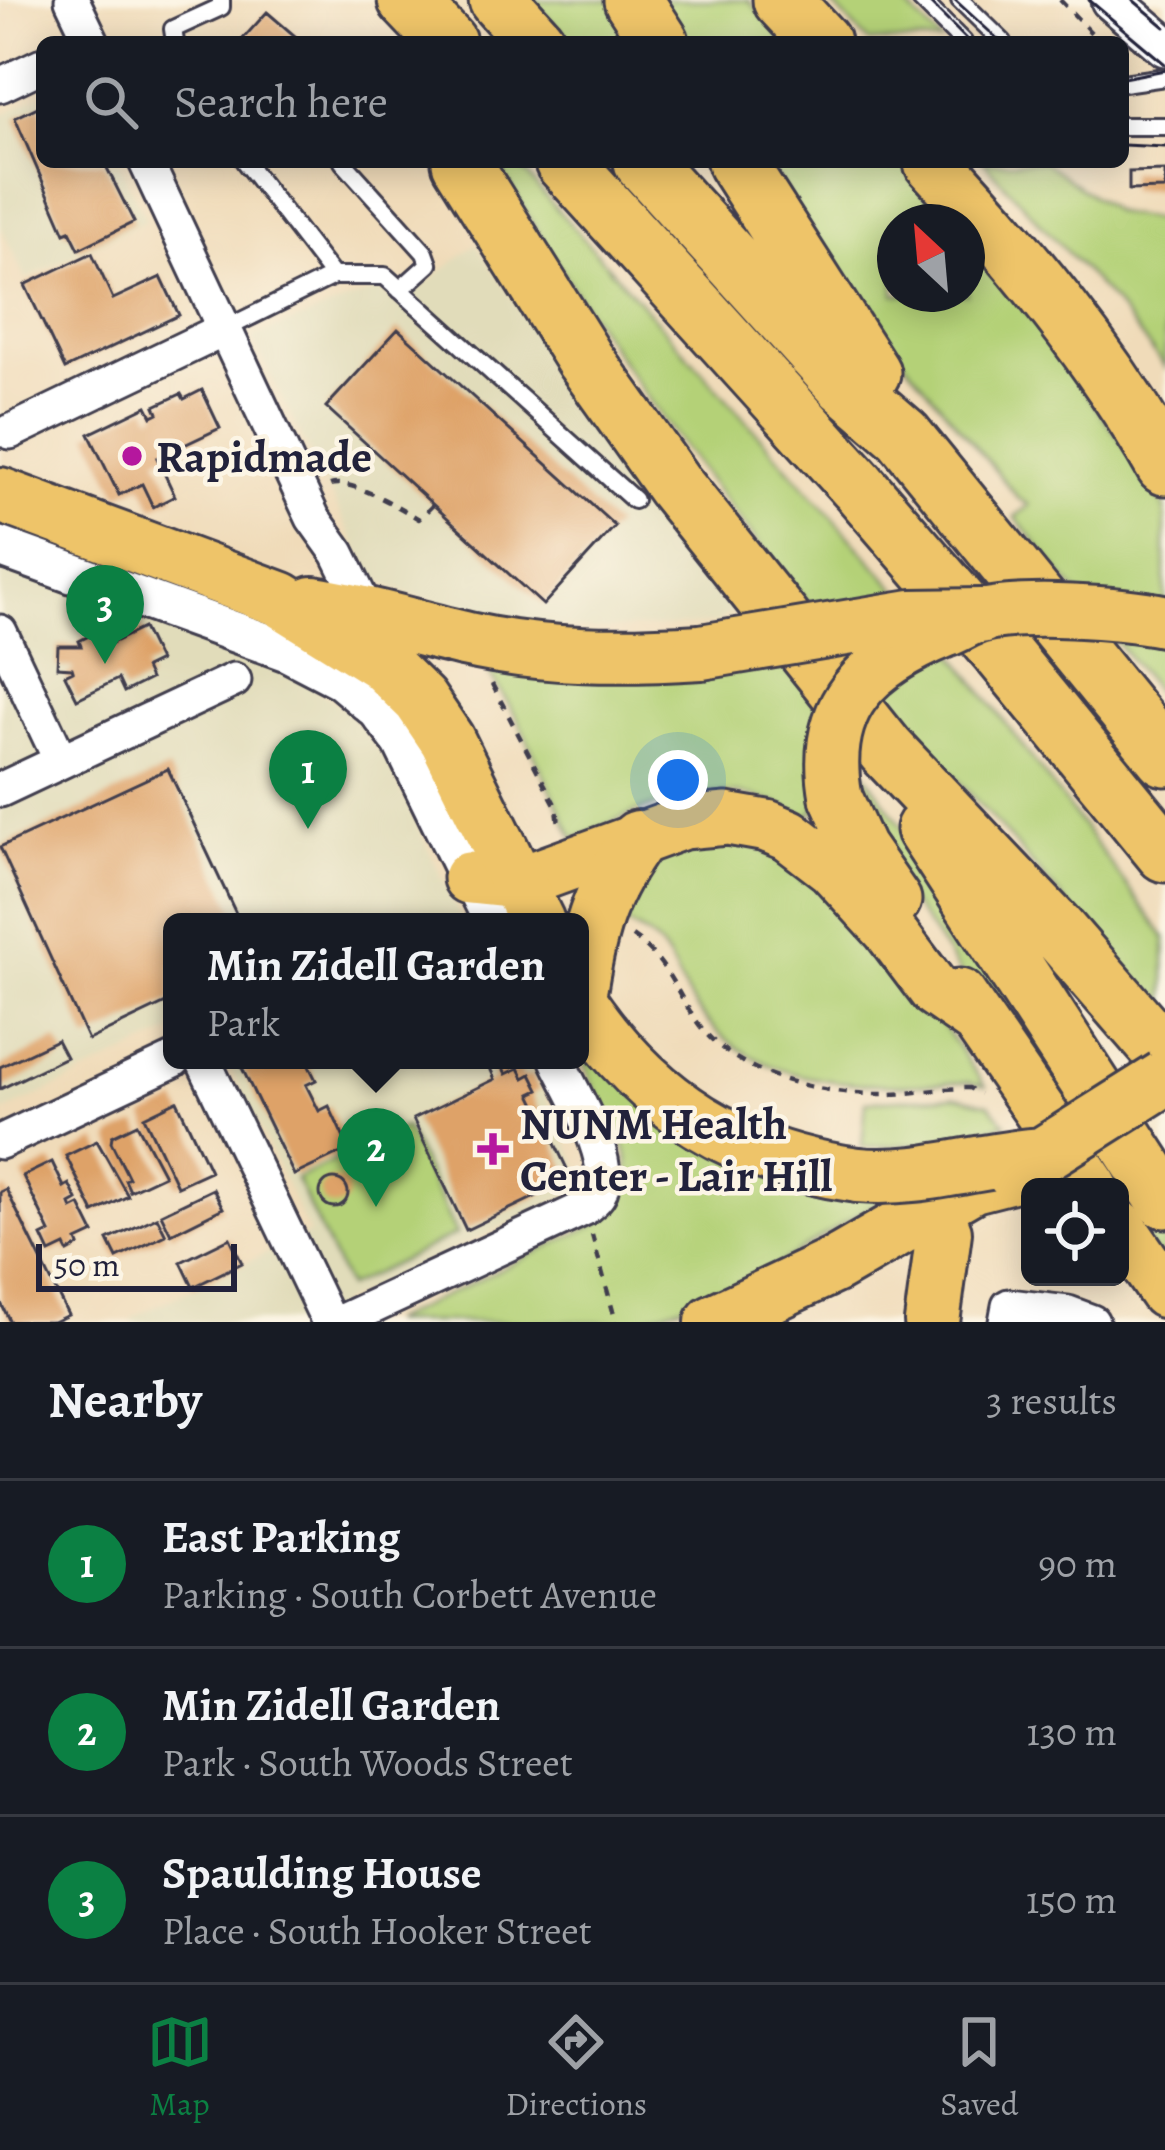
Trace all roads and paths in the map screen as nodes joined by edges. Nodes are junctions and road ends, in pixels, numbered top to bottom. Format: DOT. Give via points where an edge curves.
graph roads {
  1 [pos="72,0"];
  2 [pos="221,0"];
  3 [pos="380,0"];
  4 [pos="407,0"];
  5 [pos="440,0"];
  6 [pos="498,0"];
  7 [pos="633,0"];
  8 [pos="782,0"];
  9 [pos="921,0"];
  10 [pos="960,0"];
  11 [pos="1060,0"];
  12 [pos="1111,0"];
  13 [pos="88,36"];
  14 [pos="174,36"];
  15 [pos="396,36"];
  16 [pos="441,36"];
  17 [pos="473,36"];
  18 [pos="531,36"];
  19 [pos="656,36"];
  20 [pos="815,36"];
  21 [pos="957,36"];
  22 [pos="997,36"];
  23 [pos="1094,36"];
  24 [pos="1165,46"];
  25 [pos="36,68"];
  26 [pos="1165,77"];
  27 [pos="1129,82"];
  28 [pos="0,85"];
  29 [pos="1165,125"];
  30 [pos="1129,126"];
  31 [pos="149,168"];
  32 [pos="250,168"];
  33 [pos="348,168"];
  34 [pos="464,168"];
  35 [pos="573,168"];
  36 [pos="649,168"];
  37 [pos="740,168"];
  38 [pos="939,168"];
  39 [pos="972,204"];
  40 [pos="985,217"];
  41 [pos="985,219"];
  42 [pos="333,276"];
  43 [pos="400,290"];
  44 [pos="223,330"];
  45 [pos="1165,398"];
  46 [pos="10,432"];
  47 [pos="903,435"];
  48 [pos="1165,466"];
  49 [pos="0,495"];
  50 [pos="302,497"];
  51 [pos="634,500"];
  52 [pos="433,505"];
  53 [pos="0,547"];
  54 [pos="368,612"];
  55 [pos="981,616"];
  56 [pos="1165,621"];
  57 [pos="284,625"];
  58 [pos="0,632"];
  59 [pos="482,674"];
  60 [pos="234,680"];
  61 [pos="886,750"];
  62 [pos="1165,757"];
  63 [pos="62,761"];
  64 [pos="0,790"];
  65 [pos="560,828"];
  66 [pos="638,838"];
  67 [pos="1165,853"];
  68 [pos="495,907"];
  69 [pos="623,931"];
  70 [pos="589,938"];
  71 [pos="589,1015"];
  72 [pos="977,1020"];
  73 [pos="1165,1055"];
  74 [pos="163,1065"];
  75 [pos="207,1069"];
  76 [pos="561,1069"];
  77 [pos="1165,1078"];
  78 [pos="984,1096"];
  79 [pos="0,1142"];
  80 [pos="1028,1165"];
  81 [pos="1086,1178"];
  82 [pos="1165,1199"];
  83 [pos="585,1208"];
  84 [pos="944,1232"];
  85 [pos="1129,1240"];
  86 [pos="844,1279"];
  87 [pos="1165,1292"];
  88 [pos="329,1322"];
  89 [pos="340,1322"];
  90 [pos="616,1322"];
  91 [pos="712,1322"];
  92 [pos="806,1322"];
  93 [pos="932,1322"];
  94 [pos="1006,1322"];
  95 [pos="1092,1322"];
  1 -- 13 [label="street"];
  2 -- 14 [label="lane" via="173,29"];
  3 -- 15 [label="highway"];
  4 -- 16 [label="highway"];
  5 -- 17 [label="highway"];
  6 -- 18 [label="highway"];
  7 -- 19 [label="highway"];
  8 -- 20 [label="highway"];
  9 -- 21 [label="lane"];
  10 -- 22 [label="lane"];
  11 -- 23 [label="path"];
  12 -- 24 [label="street"];
  25 -- 28 [label="street"];
  26 -- 27 [label="lane"];
  29 -- 30 [label="lane"];
  31 -- 44 [label="street"];
  32 -- 42 [label="lane"];
  33 -- 43 [label="lane" via="429,264"];
  34 -- 61 [label="highway" via="674,485"];
  35 -- 67 [label="highway" via="927,566"];
  36 -- 47 [label="highway" via="844,386"];
  37 -- 47 [label="highway"];
  38 -- 39 [label="highway"];
  40 -- 45 [label="highway" via="1088,298"];
  41 -- 48 [label="highway" via="1094,351"];
  42 -- 43 [label="lane" via="385,276"];
  42 -- 44 [label="lane"];
  43 -- 51 [label="lane"];
  44 -- 46 [label="street"];
  44 -- 50 [label="street"];
  47 -- 62 [label="highway"];
  49 -- 57 [label="highway"];
  50 -- 52 [label="path" via="337,482 419,519"];
  50 -- 54 [label="street"];
  53 -- 57 [label="street"];
  54 -- 55 [label="highway, bridge" via="471,641 596,657 700,652 912,617"];
  54 -- 57 [label="highway"];
  55 -- 56 [label="main road, bridge" via="1097,612"];
  55 -- 72 [label="main road, bridge" via="902,649 860,685 834,739 836,797 860,848"];
  57 -- 68 [label="highway" via="381,662 420,700 462,768"];
  58 -- 63 [label="street"];
  59 -- 65 [label="path" via="501,697"];
  60 -- 63 [label="street"];
  61 -- 73 [label="highway"];
  61 -- 82 [label="highway" via="902,795"];
  63 -- 64 [label="street"];
  66 -- 68 [label="main road"];
  66 -- 70 [label="highway" via="612,874"];
  66 -- 72 [label="main road" via="706,819 749,821 789,835 849,885 935,991"];
  69 -- 78 [label="path" via="661,958 709,1036 748,1064 841,1091 969,1088"];
  71 -- 80 [label="highway, bridge" via="677,1108 751,1150 858,1175 928,1174 1002,1158"];
  72 -- 81 [label="main road"];
  74 -- 79 [label="street"];
  75 -- 88 [label="street"];
  76 -- 83 [label="street" via="604,1174"];
  77 -- 80 [label="highway, bridge"];
  80 -- 84 [label="highway"];
  80 -- 86 [label="highway" via="973,1185"];
  83 -- 89 [label="street"];
  83 -- 90 [label="path"];
  84 -- 86 [label="highway"];
  84 -- 93 [label="highway"];
  85 -- 87 [label="main road"];
  86 -- 91 [label="highway"];
  86 -- 92 [label="highway"];
  94 -- 95 [label="street" via="1009,1306"];
}
